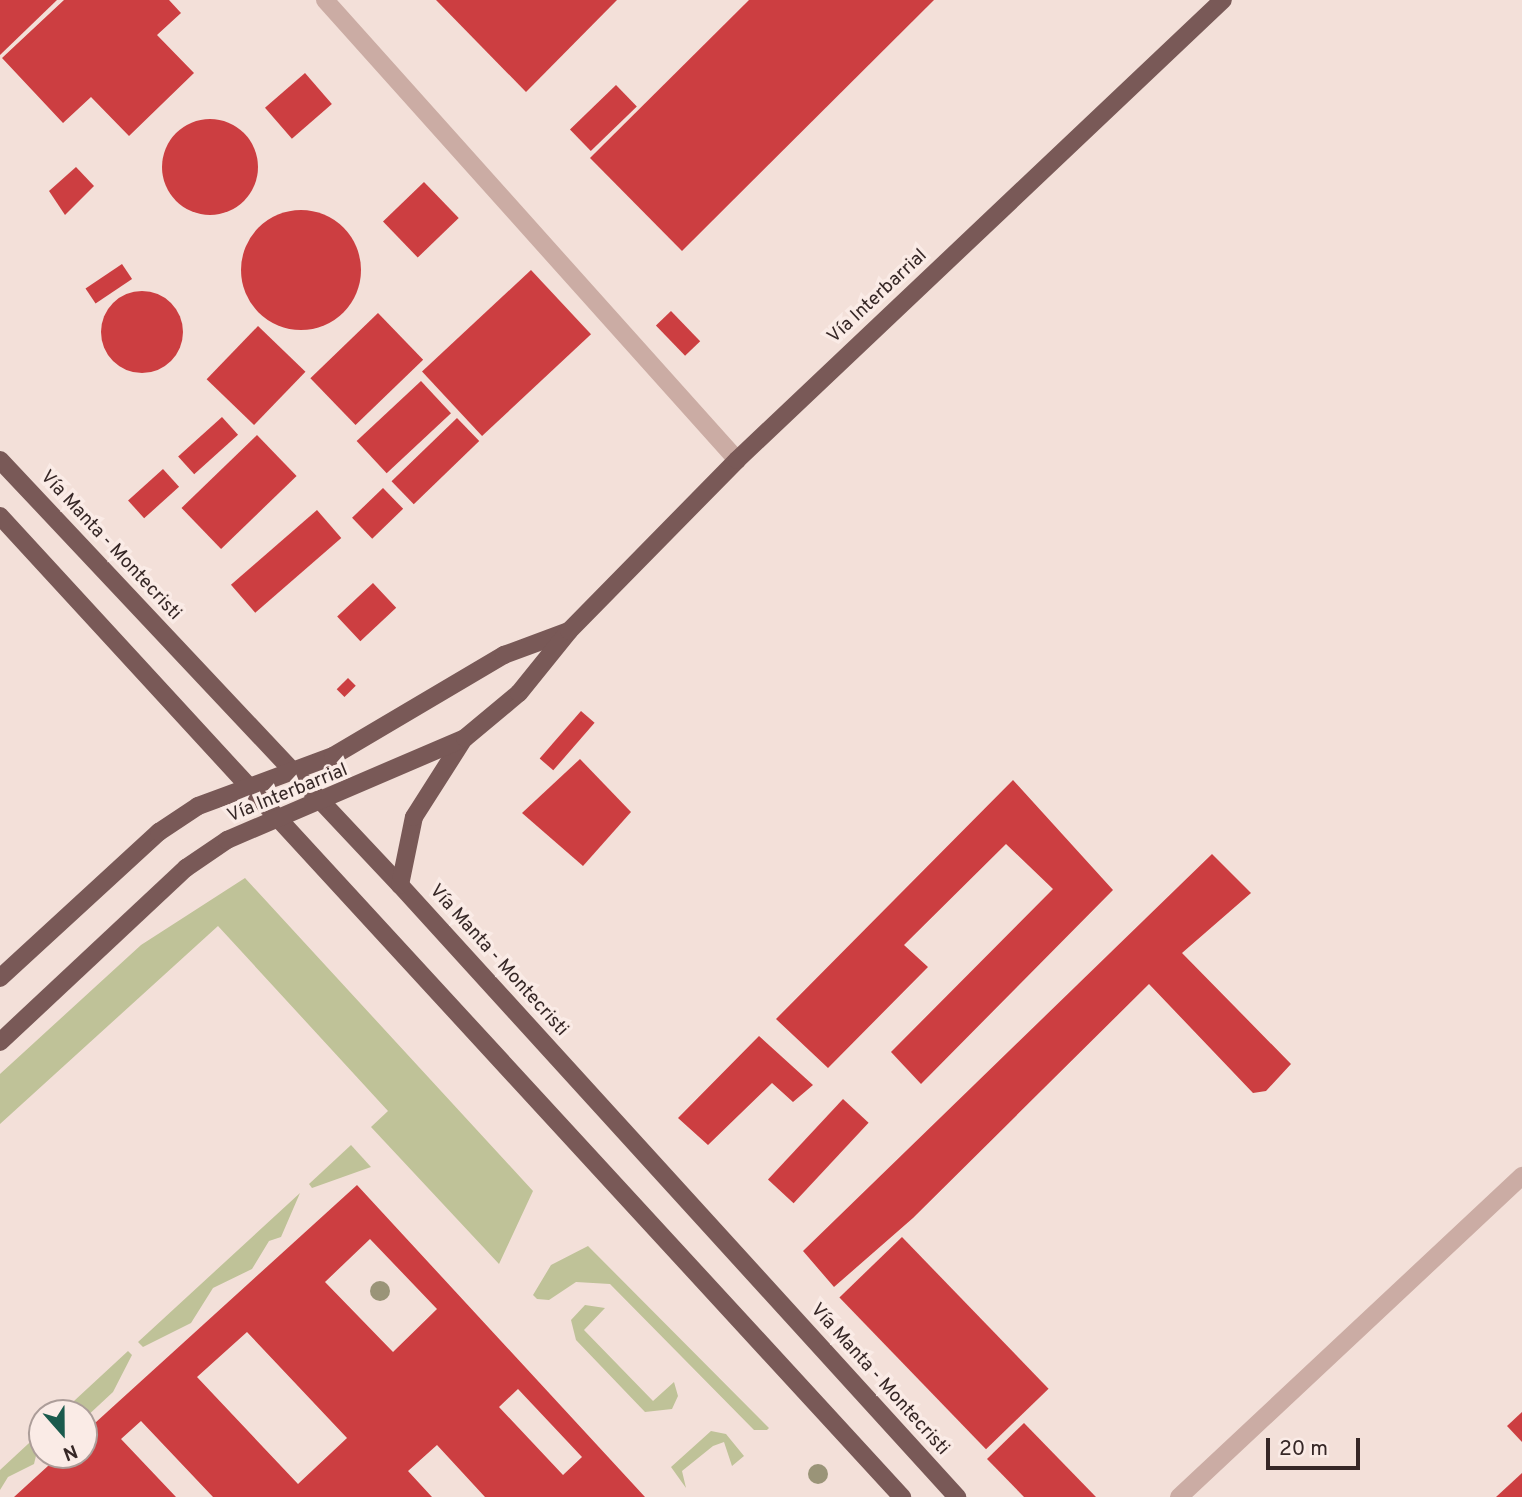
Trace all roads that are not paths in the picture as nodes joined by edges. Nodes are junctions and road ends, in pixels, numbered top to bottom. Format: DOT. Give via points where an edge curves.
graph roads {
  1 [pos="324,0"];
  2 [pos="1223,0"];
  3 [pos="0,460"];
  4 [pos="737,460"];
  5 [pos="0,516"];
  6 [pos="569,631"];
  7 [pos="465,738"];
  8 [pos="293,770"];
  9 [pos="245,786"];
  10 [pos="323,804"];
  11 [pos="274,818"];
  12 [pos="400,885"];
  13 [pos="0,978"];
  14 [pos="0,1042"];
  15 [pos="1522,1175"];
  16 [pos="902,1497"];
  17 [pos="957,1497"];
  18 [pos="1179,1497"];
  1 -- 4 [label="street"];
  2 -- 4 [label="main road, Vía Interbarrial"];
  3 -- 8 [label="main road, Vía Manta - Montecristi"];
  4 -- 6 [label="main road, Vía Interbarrial"];
  5 -- 9 [label="main road"];
  6 -- 7 [label="main road, Vía Interbarrial" via="519,693"];
  6 -- 8 [label="main road, Vía Interbarrial" via="505,655 333,757"];
  7 -- 10 [label="main road, Vía Interbarrial"];
  7 -- 12 [label="main road" via="414,817"];
  8 -- 9 [label="main road, Vía Interbarrial"];
  8 -- 10 [label="main road, Vía Manta - Montecristi"];
  9 -- 11 [label="main road"];
  9 -- 13 [label="main road, Vía Interbarrial" via="159,832"];
  10 -- 11 [label="main road, Vía Interbarrial"];
  10 -- 12 [label="main road, Vía Manta - Montecristi"];
  11 -- 14 [label="main road, Vía Interbarrial" via="186,869"];
  11 -- 16 [label="main road"];
  12 -- 17 [label="main road, Vía Manta - Montecristi"];
  15 -- 18 [label="street"];
}
